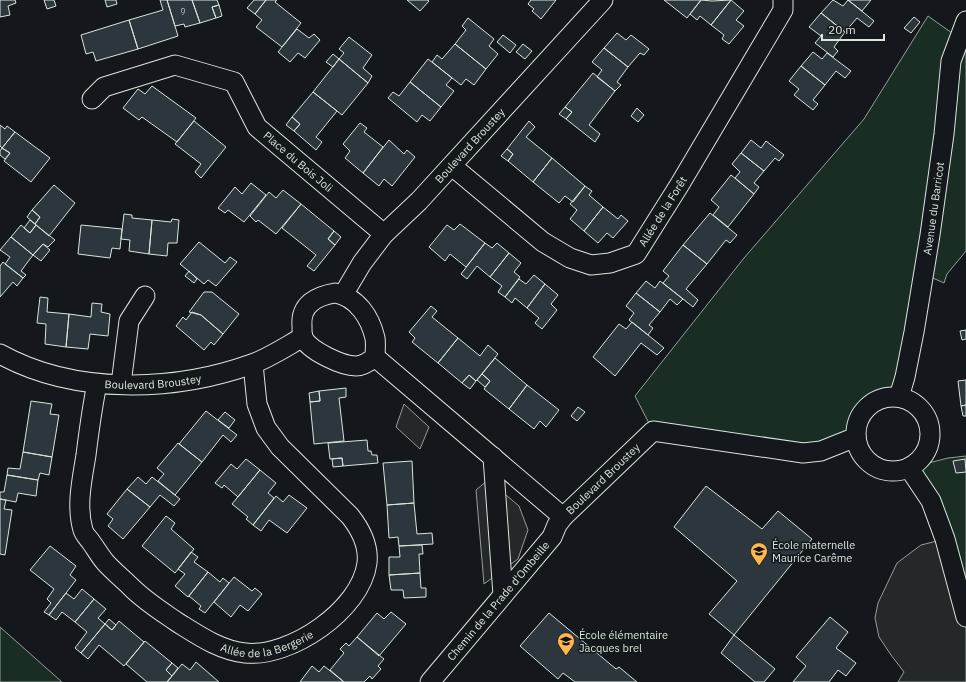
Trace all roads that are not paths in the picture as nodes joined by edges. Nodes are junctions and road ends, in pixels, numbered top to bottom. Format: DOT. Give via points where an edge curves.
graph roads {
  1 [pos="603,0"];
  2 [pos="783,0"];
  3 [pos="966,21"];
  4 [pos="92,99"];
  5 [pos="452,166"];
  6 [pos="384,234"];
  7 [pos="343,295"];
  8 [pos="145,296"];
  9 [pos="303,338"];
  10 [pos="0,354"];
  11 [pos="376,358"];
  12 [pos="253,364"];
  13 [pos="97,384"];
  14 [pos="121,384"];
  15 [pos="899,397"];
  16 [pos="856,437"];
  17 [pos="493,457"];
  18 [pos="909,468"];
  19 [pos="563,516"];
  20 [pos="502,595"];
  21 [pos="966,616"];
  22 [pos="430,682"];
  1 -- 5 [label="street, Boulevard Broustey"];
  2 -- 5 [label="street, Allée de la Forêt" via="783,10 636,254 610,263 591,265 570,258 543,242"];
  3 -- 15 [label="street, Avenue du Barricot" via="951,61 930,235 914,332"];
  4 -- 6 [label="street, Place du Bois Joli" via="104,87 175,65 234,82 257,128"];
  5 -- 6 [label="street, Boulevard Broustey"];
  6 -- 7 [label="street, Boulevard Broustey" via="362,263"];
  7 -- 9 [label="street" via="322,295 308,304 301,319"];
  7 -- 11 [label="street" via="362,308 375,338"];
  8 -- 14 [label="street" via="129,321"];
  9 -- 11 [label="street" via="326,357 342,364 357,367"];
  9 -- 12 [label="street, Boulevard Broustey"];
  10 -- 13 [label="street, Boulevard Broustey" via="33,368"];
  11 -- 17 [label="street, Boulevard Broustey"];
  12 -- 13 [label="street, Allée de la Bergerie" via="258,404 266,428 280,447 350,516 358,527 367,552 364,576 340,611 321,628 301,640 267,653 235,651 208,642 151,605 106,563 83,531 79,500"];
  12 -- 14 [label="street, Boulevard Broustey" via="223,373 168,383"];
  13 -- 14 [label="street, Boulevard Broustey"];
  15 -- 16 [label="street" via="887,397 868,406 857,424"];
  15 -- 18 [label="street" via="920,408 930,429 930,441 926,452"];
  16 -- 18 [label="street" via="864,459 874,467 897,472"];
  16 -- 19 [label="street, Boulevard Broustey" via="821,451 803,453 653,431"];
  17 -- 19 [label="street, Boulevard Broustey"];
  17 -- 20 [label="street"];
  18 -- 21 [label="street" via="931,501 943,532"];
  19 -- 20 [label="street, Chemin de la Prade d'Ombeille" via="552,537"];
  20 -- 22 [label="street, Chemin de la Prade d'Ombeille"];
}
